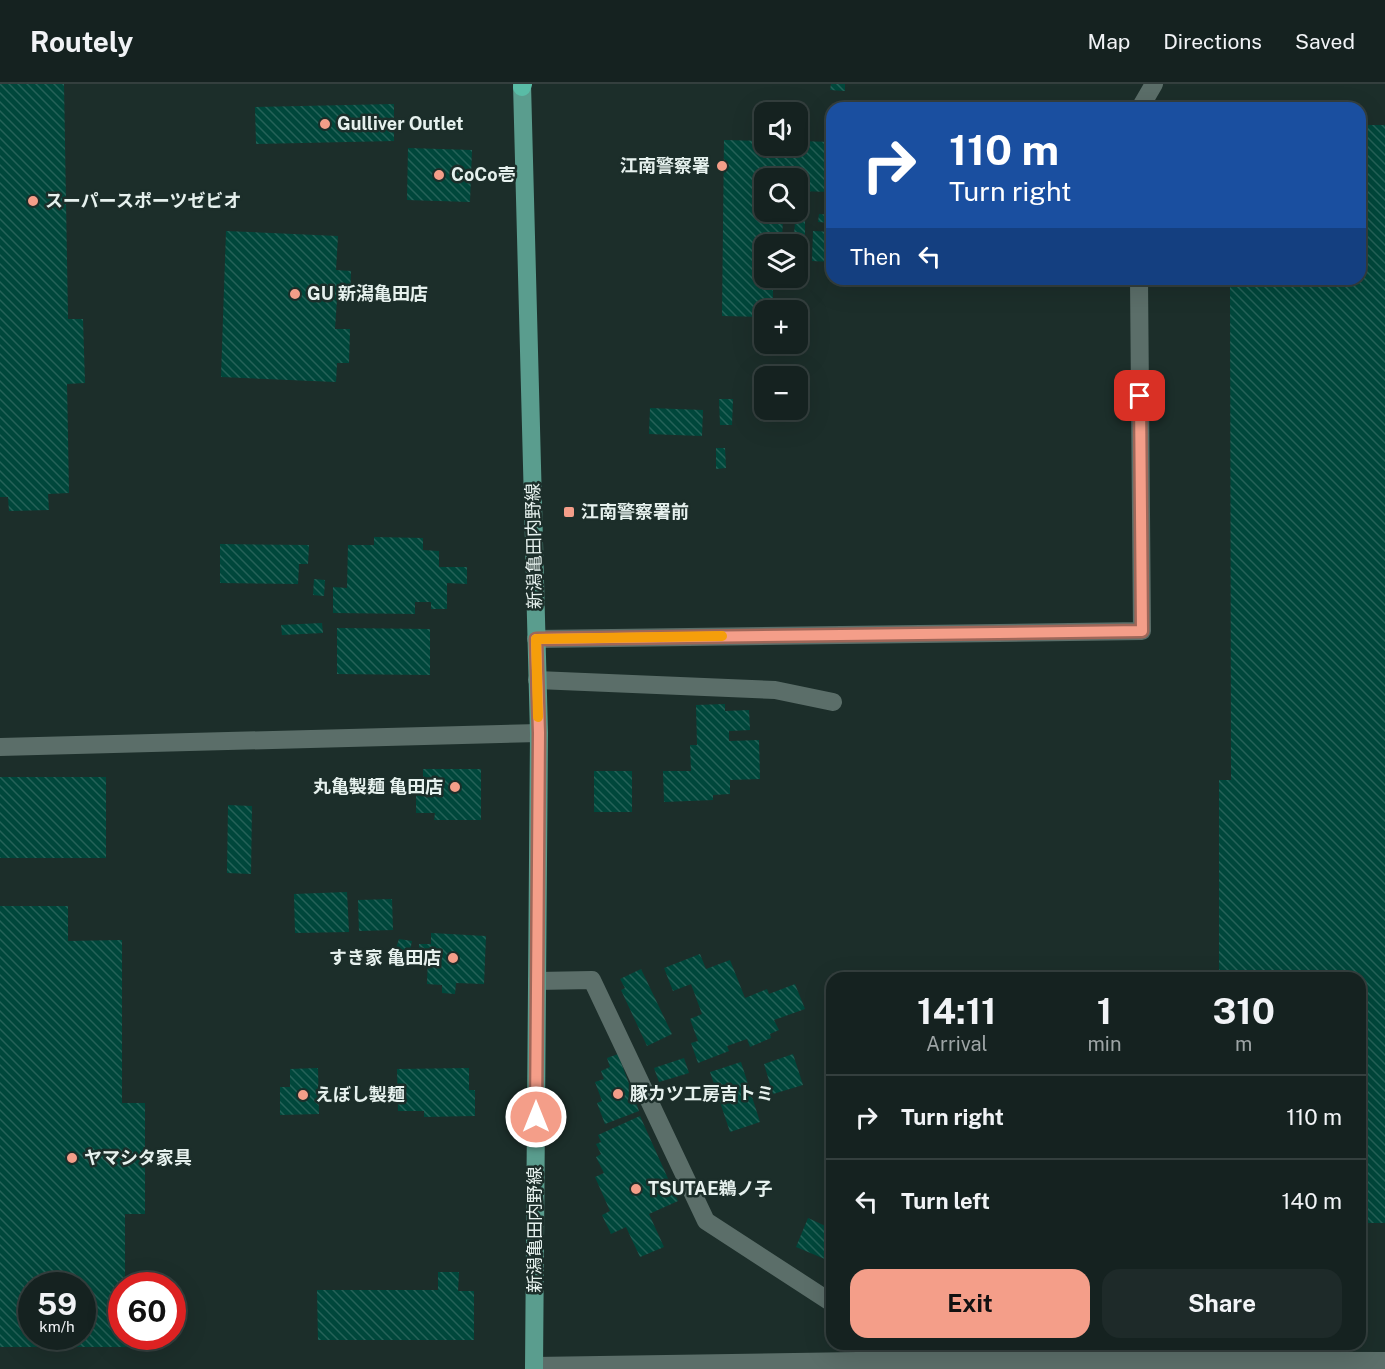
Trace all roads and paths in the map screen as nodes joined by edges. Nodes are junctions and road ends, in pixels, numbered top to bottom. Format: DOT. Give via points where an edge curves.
graph roads {
  1 [pos="1154,84"];
  2 [pos="522,85"];
  3 [pos="1144,102"];
  4 [pos="1139,285"];
  5 [pos="536,639"];
  6 [pos="537,680"];
  7 [pos="833,702"];
  8 [pos="539,733"];
  9 [pos="0,747"];
  10 [pos="537,981"];
  11 [pos="826,1299"];
  12 [pos="904,1350"];
  13 [pos="1385,1361"];
  14 [pos="925,1365"];
  15 [pos="534,1368"];
  1 -- 3 [label="street"];
  2 -- 5 [label="main road, 新潟亀田内野線"];
  4 -- 5 [label="street" via="1142,631"];
  5 -- 6 [label="main road, 新潟亀田内野線"];
  6 -- 7 [label="street" via="775,690"];
  6 -- 8 [label="main road, 新潟亀田内野線"];
  8 -- 9 [label="street"];
  8 -- 10 [label="main road, 新潟亀田内野線"];
  10 -- 11 [label="street" via="592,980 706,1221"];
  10 -- 15 [label="main road, 新潟亀田内野線"];
  12 -- 14 [label="street"];
  13 -- 14 [label="street"];
  14 -- 15 [label="street"];
}
